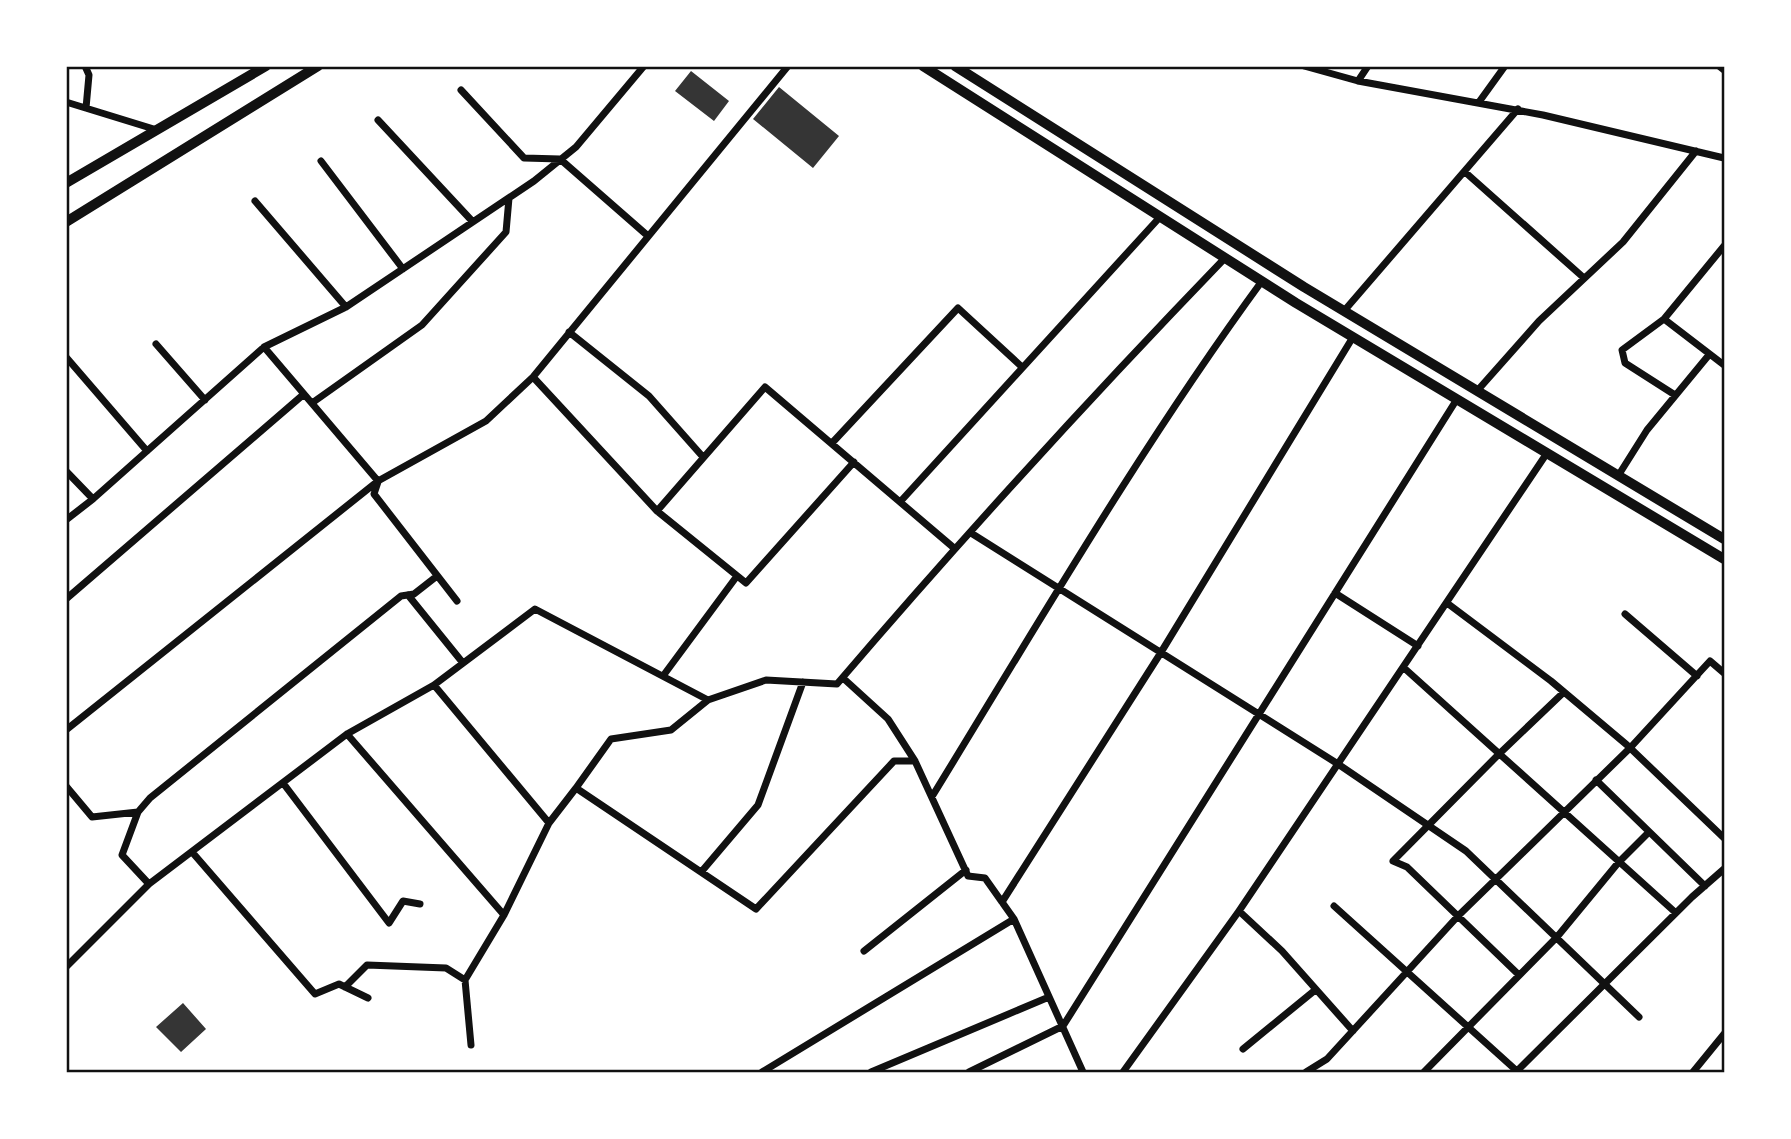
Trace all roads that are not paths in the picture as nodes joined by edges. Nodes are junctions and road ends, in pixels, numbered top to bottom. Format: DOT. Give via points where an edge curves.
graph roads {
  1 [pos="85,66"];
  2 [pos="266,66"];
  3 [pos="318,66"];
  4 [pos="644,66"];
  5 [pos="788,66"];
  6 [pos="923,66"];
  7 [pos="955,66"];
  8 [pos="1304,66"];
  9 [pos="1368,66"];
  10 [pos="1505,66"];
  11 [pos="1718,66"];
  12 [pos="1724,70"];
  13 [pos="1358,81"];
  14 [pos="461,90"];
  15 [pos="66,102"];
  16 [pos="1479,102"];
  17 [pos="86,108"];
  18 [pos="1518,109"];
  19 [pos="378,120"];
  20 [pos="157,130"];
  21 [pos="1696,150"];
  22 [pos="1724,158"];
  23 [pos="560,159"];
  24 [pos="321,161"];
  25 [pos="1465,172"];
  26 [pos="72,175"];
  27 [pos="66,183"];
  28 [pos="509,198"];
  29 [pos="255,201"];
  30 [pos="1160,217"];
  31 [pos="66,222"];
  32 [pos="473,222"];
  33 [pos="648,236"];
  34 [pos="1724,246"];
  35 [pos="1225,258"];
  36 [pos="403,269"];
  37 [pos="1584,278"];
  38 [pos="1262,281"];
  39 [pos="346,307"];
  40 [pos="1344,311"];
  41 [pos="1664,320"];
  42 [pos="569,332"];
  43 [pos="1353,337"];
  44 [pos="156,344"];
  45 [pos="264,347"];
  46 [pos="1709,356"];
  47 [pos="66,357"];
  48 [pos="1724,365"];
  49 [pos="1022,367"];
  50 [pos="533,377"];
  51 [pos="1478,391"];
  52 [pos="304,394"];
  53 [pos="1675,395"];
  54 [pos="1457,399"];
  55 [pos="205,400"];
  56 [pos="312,403"];
  57 [pos="832,443"];
  58 [pos="147,451"];
  59 [pos="1548,453"];
  60 [pos="703,457"];
  61 [pos="854,462"];
  62 [pos="66,471"];
  63 [pos="1618,476"];
  64 [pos="378,481"];
  65 [pos="93,499"];
  66 [pos="900,502"];
  67 [pos="657,511"];
  68 [pos="66,520"];
  69 [pos="971,533"];
  70 [pos="1724,539"];
  71 [pos="954,548"];
  72 [pos="1724,559"];
  73 [pos="437,576"];
  74 [pos="737,576"];
  75 [pos="1058,589"];
  76 [pos="1335,593"];
  77 [pos="408,595"];
  78 [pos="66,599"];
  79 [pos="457,601"];
  80 [pos="1447,603"];
  81 [pos="1625,614"];
  82 [pos="1418,646"];
  83 [pos="1160,654"];
  84 [pos="463,663"];
  85 [pos="1403,667"];
  86 [pos="1724,673"];
  87 [pos="663,676"];
  88 [pos="1697,676"];
  89 [pos="843,678"];
  90 [pos="803,682"];
  91 [pos="435,685"];
  92 [pos="1564,692"];
  93 [pos="708,700"];
  94 [pos="1258,715"];
  95 [pos="66,730"];
  96 [pos="348,734"];
  97 [pos="1630,748"];
  98 [pos="1498,755"];
  99 [pos="915,761"];
  100 [pos="1338,764"];
  101 [pos="1596,780"];
  102 [pos="283,783"];
  103 [pos="66,786"];
  104 [pos="576,788"];
  105 [pos="933,795"];
  106 [pos="138,812"];
  107 [pos="1562,813"];
  108 [pos="549,823"];
  109 [pos="1429,826"];
  110 [pos="1649,832"];
  111 [pos="1724,838"];
  112 [pos="192,852"];
  113 [pos="1618,863"];
  114 [pos="1724,869"];
  115 [pos="966,870"];
  116 [pos="702,872"];
  117 [pos="1494,881"];
  118 [pos="149,884"];
  119 [pos="1705,886"];
  120 [pos="1002,902"];
  121 [pos="420,904"];
  122 [pos="1334,906"];
  123 [pos="1239,911"];
  124 [pos="1676,913"];
  125 [pos="504,915"];
  126 [pos="1458,916"];
  127 [pos="1014,919"];
  128 [pos="1557,937"];
  129 [pos="864,951"];
  130 [pos="66,967"];
  131 [pos="1408,972"];
  132 [pos="1519,975"];
  133 [pos="465,980"];
  134 [pos="1605,984"];
  135 [pos="345,987"];
  136 [pos="1314,990"];
  137 [pos="1049,997"];
  138 [pos="368,998"];
  139 [pos="1639,1017"];
  140 [pos="1062,1026"];
  141 [pos="1468,1027"];
  142 [pos="1353,1031"];
  143 [pos="1724,1034"];
  144 [pos="471,1045"];
  145 [pos="1243,1049"];
  146 [pos="1517,1072"];
  147 [pos="762,1073"];
  148 [pos="872,1073"];
  149 [pos="970,1073"];
  150 [pos="1083,1073"];
  151 [pos="1122,1073"];
  152 [pos="1306,1073"];
  153 [pos="1424,1073"];
  154 [pos="1693,1073"];
  1 -- 17 [label="street" via="89,75"];
  2 -- 20 [label="main road"];
  3 -- 31 [label="main road"];
  4 -- 23 [label="street" via="576,147"];
  5 -- 33 [label="street"];
  6 -- 30 [label="main road"];
  7 -- 40 [label="main road"];
  8 -- 13 [label="street"];
  9 -- 13 [label="street"];
  10 -- 16 [label="street"];
  11 -- 12 [label="street"];
  13 -- 16 [label="street"];
  14 -- 23 [label="street" via="524,158"];
  15 -- 17 [label="street"];
  16 -- 18 [label="street"];
  17 -- 20 [label="street"];
  18 -- 21 [label="street"];
  18 -- 25 [label="street"];
  19 -- 32 [label="street"];
  20 -- 26 [label="main road"];
  21 -- 22 [label="street"];
  21 -- 37 [label="street" via="1623,242"];
  23 -- 28 [label="street"];
  23 -- 33 [label="street"];
  24 -- 36 [label="street"];
  25 -- 37 [label="street"];
  25 -- 40 [label="street"];
  26 -- 27 [label="main road"];
  28 -- 32 [label="street"];
  28 -- 56 [label="street" via="506,232 422,325"];
  29 -- 39 [label="street"];
  30 -- 35 [label="main road"];
  30 -- 49 [label="street"];
  32 -- 36 [label="street"];
  33 -- 42 [label="street"];
  34 -- 41 [label="street"];
  35 -- 38 [label="main road"];
  35 -- 69 [label="street"];
  36 -- 39 [label="street"];
  37 -- 51 [label="street"];
  38 -- 43 [label="main road"];
  38 -- 75 [label="street" via="1216,344"];
  39 -- 45 [label="street"];
  40 -- 51 [label="main road"];
  41 -- 46 [label="street"];
  41 -- 53 [label="street" via="1622,350 1625,363"];
  42 -- 50 [label="street"];
  42 -- 60 [label="street" via="649,396"];
  43 -- 54 [label="main road"];
  43 -- 83 [label="street"];
  44 -- 55 [label="street"];
  45 -- 52 [label="street"];
  45 -- 55 [label="street"];
  46 -- 48 [label="street"];
  46 -- 53 [label="street"];
  47 -- 58 [label="street"];
  49 -- 57 [label="street" via="958,308"];
  49 -- 66 [label="street"];
  50 -- 64 [label="street" via="486,421"];
  50 -- 67 [label="street"];
  51 -- 63 [label="main road"];
  52 -- 56 [label="street"];
  52 -- 78 [label="street"];
  53 -- 63 [label="street"];
  54 -- 59 [label="main road"];
  54 -- 76 [label="street"];
  55 -- 58 [label="street"];
  56 -- 64 [label="street"];
  57 -- 60 [label="street" via="765,387"];
  57 -- 61 [label="street"];
  58 -- 65 [label="street"];
  59 -- 72 [label="main road"];
  59 -- 80 [label="street"];
  60 -- 67 [label="street"];
  61 -- 66 [label="street"];
  61 -- 74 [label="street" via="746,583"];
  62 -- 65 [label="street"];
  63 -- 70 [label="main road"];
  64 -- 73 [label="street" via="374,494"];
  64 -- 95 [label="street"];
  65 -- 68 [label="street"];
  66 -- 71 [label="street"];
  67 -- 74 [label="street"];
  69 -- 71 [label="street"];
  69 -- 75 [label="street"];
  71 -- 89 [label="street"];
  73 -- 77 [label="street"];
  73 -- 79 [label="street"];
  74 -- 87 [label="street"];
  75 -- 83 [label="street"];
  75 -- 105 [label="street"];
  76 -- 82 [label="street"];
  76 -- 94 [label="street"];
  77 -- 84 [label="street"];
  77 -- 106 [label="street" via="401,596"];
  80 -- 82 [label="street"];
  80 -- 92 [label="street"];
  81 -- 88 [label="street"];
  82 -- 85 [label="street"];
  83 -- 94 [label="street"];
  83 -- 120 [label="street"];
  84 -- 87 [label="street" via="535,609"];
  84 -- 91 [label="street"];
  85 -- 98 [label="street"];
  85 -- 100 [label="street"];
  86 -- 88 [label="street" via="1710,661"];
  87 -- 93 [label="street"];
  88 -- 97 [label="street"];
  89 -- 90 [label="street" via="837,684"];
  89 -- 99 [label="street" via="888,719"];
  90 -- 93 [label="street" via="766,680"];
  90 -- 116 [label="street" via="758,805"];
  91 -- 96 [label="street"];
  91 -- 108 [label="street"];
  92 -- 97 [label="street"];
  92 -- 98 [label="street"];
  93 -- 104 [label="street" via="671,730 611,739"];
  94 -- 100 [label="street"];
  94 -- 140 [label="street"];
  96 -- 102 [label="street"];
  96 -- 125 [label="street"];
  97 -- 101 [label="street"];
  97 -- 111 [label="street"];
  98 -- 107 [label="street"];
  98 -- 109 [label="street"];
  99 -- 105 [label="street"];
  99 -- 116 [label="street" via="894,761 756,909"];
  100 -- 109 [label="street"];
  100 -- 123 [label="street"];
  101 -- 107 [label="street"];
  101 -- 110 [label="street"];
  102 -- 112 [label="street"];
  102 -- 121 [label="street" via="389,923 403,901"];
  103 -- 106 [label="street" via="92,817"];
  104 -- 108 [label="street"];
  104 -- 116 [label="street"];
  105 -- 115 [label="street"];
  106 -- 118 [label="street" via="122,855"];
  107 -- 113 [label="street"];
  107 -- 117 [label="street"];
  108 -- 125 [label="street"];
  109 -- 117 [label="street" via="1466,851"];
  109 -- 126 [label="street" via="1393,861 1407,867"];
  110 -- 113 [label="street"];
  110 -- 119 [label="street"];
  112 -- 118 [label="street"];
  112 -- 135 [label="street" via="315,994 339,984"];
  113 -- 124 [label="street"];
  113 -- 128 [label="street"];
  114 -- 119 [label="street"];
  115 -- 120 [label="street" via="968,876 985,878"];
  115 -- 129 [label="street"];
  117 -- 126 [label="street"];
  117 -- 128 [label="street"];
  118 -- 130 [label="street"];
  119 -- 124 [label="street"];
  120 -- 127 [label="street"];
  122 -- 131 [label="street"];
  123 -- 136 [label="street" via="1282,951"];
  123 -- 151 [label="street"];
  124 -- 134 [label="street"];
  125 -- 133 [label="street"];
  126 -- 131 [label="street"];
  126 -- 132 [label="street"];
  127 -- 137 [label="street"];
  127 -- 147 [label="street"];
  128 -- 132 [label="street"];
  128 -- 134 [label="street"];
  131 -- 141 [label="street"];
  131 -- 142 [label="street"];
  132 -- 141 [label="street"];
  133 -- 135 [label="street" via="446,968 367,965"];
  133 -- 144 [label="street"];
  134 -- 139 [label="street"];
  134 -- 146 [label="street"];
  135 -- 138 [label="street"];
  136 -- 142 [label="street"];
  136 -- 145 [label="street"];
  137 -- 140 [label="street"];
  137 -- 148 [label="street"];
  140 -- 149 [label="street"];
  140 -- 150 [label="street"];
  141 -- 146 [label="street"];
  141 -- 153 [label="street"];
  142 -- 152 [label="street" via="1327,1059"];
  143 -- 154 [label="street"];
}
